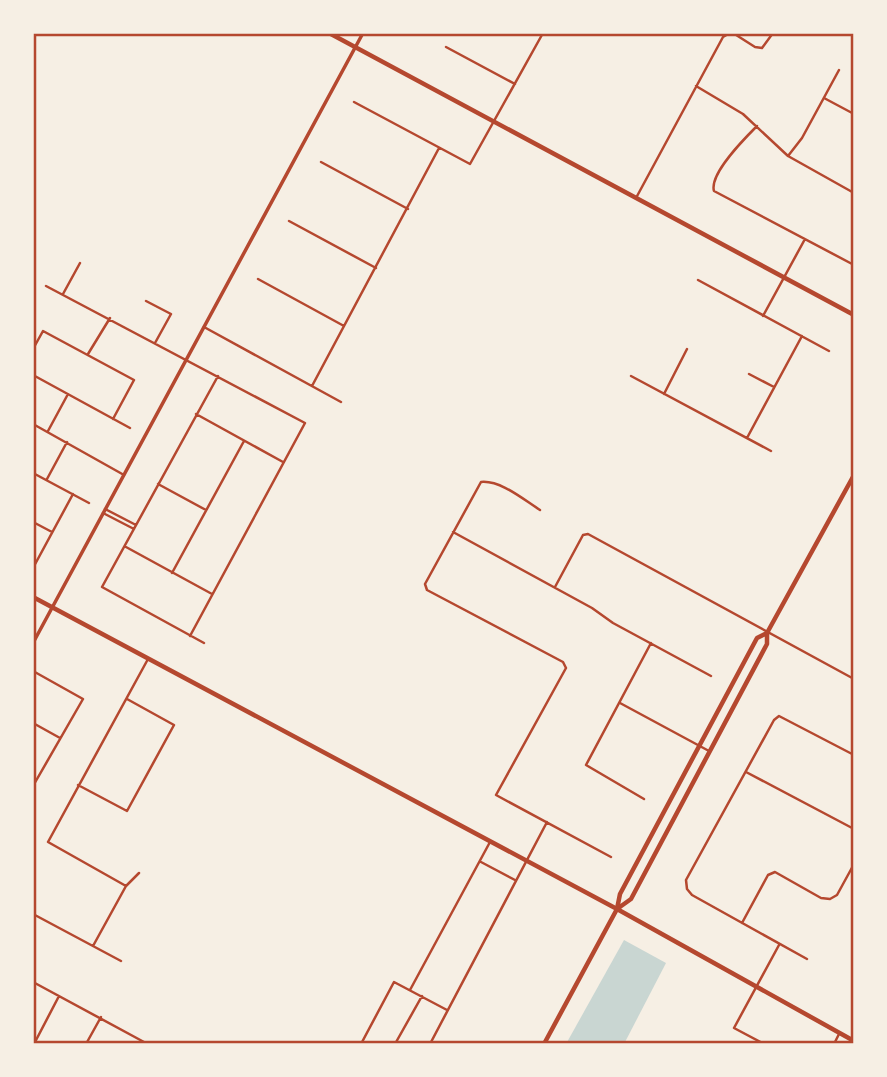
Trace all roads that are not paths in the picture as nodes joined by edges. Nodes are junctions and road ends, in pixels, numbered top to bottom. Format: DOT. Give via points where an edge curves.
graph roads {
  1 [pos="329,33"];
  2 [pos="363,33"];
  3 [pos="543,33"];
  4 [pos="732,33"];
  5 [pos="773,33"];
  6 [pos="355,47"];
  7 [pos="446,47"];
  8 [pos="839,70"];
  9 [pos="515,84"];
  10 [pos="696,86"];
  11 [pos="824,98"];
  12 [pos="354,102"];
  13 [pos="854,114"];
  14 [pos="494,121"];
  15 [pos="757,126"];
  16 [pos="439,148"];
  17 [pos="788,156"];
  18 [pos="320,162"];
  19 [pos="854,193"];
  20 [pos="636,198"];
  21 [pos="408,209"];
  22 [pos="289,221"];
  23 [pos="805,239"];
  24 [pos="79,263"];
  25 [pos="854,265"];
  26 [pos="376,268"];
  27 [pos="784,278"];
  28 [pos="258,279"];
  29 [pos="698,280"];
  30 [pos="46,286"];
  31 [pos="63,294"];
  32 [pos="146,301"];
  33 [pos="854,315"];
  34 [pos="763,316"];
  35 [pos="110,318"];
  36 [pos="344,326"];
  37 [pos="204,327"];
  38 [pos="802,336"];
  39 [pos="155,343"];
  40 [pos="33,349"];
  41 [pos="687,349"];
  42 [pos="829,351"];
  43 [pos="88,354"];
  44 [pos="188,359"];
  45 [pos="749,374"];
  46 [pos="33,375"];
  47 [pos="218,376"];
  48 [pos="631,376"];
  49 [pos="312,386"];
  50 [pos="774,387"];
  51 [pos="68,394"];
  52 [pos="664,394"];
  53 [pos="341,402"];
  54 [pos="196,414"];
  55 [pos="113,419"];
  56 [pos="33,424"];
  57 [pos="130,428"];
  58 [pos="48,431"];
  59 [pos="747,438"];
  60 [pos="244,441"];
  61 [pos="67,442"];
  62 [pos="771,451"];
  63 [pos="284,462"];
  64 [pos="33,473"];
  65 [pos="124,475"];
  66 [pos="854,475"];
  67 [pos="46,480"];
  68 [pos="158,484"];
  69 [pos="73,494"];
  70 [pos="89,503"];
  71 [pos="206,510"];
  72 [pos="540,510"];
  73 [pos="104,511"];
  74 [pos="33,522"];
  75 [pos="136,525"];
  76 [pos="134,530"];
  77 [pos="52,532"];
  78 [pos="453,532"];
  79 [pos="125,547"];
  80 [pos="33,568"];
  81 [pos="172,573"];
  82 [pos="555,587"];
  83 [pos="212,594"];
  84 [pos="33,597"];
  85 [pos="53,608"];
  86 [pos="767,633"];
  87 [pos="190,636"];
  88 [pos="33,643"];
  89 [pos="204,643"];
  90 [pos="651,643"];
  91 [pos="148,659"];
  92 [pos="33,671"];
  93 [pos="711,676"];
  94 [pos="854,679"];
  95 [pos="127,699"];
  96 [pos="618,703"];
  97 [pos="33,723"];
  98 [pos="60,738"];
  99 [pos="699,746"];
  100 [pos="709,751"];
  101 [pos="854,755"];
  102 [pos="746,772"];
  103 [pos="35,777"];
  104 [pos="78,785"];
  105 [pos="33,786"];
  106 [pos="644,799"];
  107 [pos="547,822"];
  108 [pos="854,830"];
  109 [pos="491,841"];
  110 [pos="611,857"];
  111 [pos="480,861"];
  112 [pos="526,861"];
  113 [pos="854,864"];
  114 [pos="139,873"];
  115 [pos="515,880"];
  116 [pos="126,886"];
  117 [pos="617,909"];
  118 [pos="33,914"];
  119 [pos="742,923"];
  120 [pos="779,945"];
  121 [pos="93,946"];
  122 [pos="807,960"];
  123 [pos="121,961"];
  124 [pos="33,982"];
  125 [pos="756,987"];
  126 [pos="410,990"];
  127 [pos="59,996"];
  128 [pos="422,996"];
  129 [pos="447,1010"];
  130 [pos="101,1017"];
  131 [pos="839,1033"];
  132 [pos="35,1037"];
  133 [pos="854,1041"];
  134 [pos="34,1044"];
  135 [pos="86,1044"];
  136 [pos="143,1044"];
  137 [pos="361,1044"];
  138 [pos="396,1044"];
  139 [pos="429,1044"];
  140 [pos="544,1044"];
  141 [pos="764,1044"];
  142 [pos="834,1044"];
  1 -- 6 [label="main road"];
  2 -- 6 [label="street"];
  3 -- 9 [label="street"];
  4 -- 5 [label="street" via="762,48"];
  4 -- 10 [label="street" via="723,37"];
  6 -- 14 [label="main road"];
  6 -- 37 [label="street"];
  7 -- 9 [label="street"];
  8 -- 11 [label="street"];
  9 -- 14 [label="street"];
  10 -- 15 [label="street" via="733,106"];
  10 -- 20 [label="street"];
  11 -- 13 [label="street"];
  11 -- 17 [label="street"];
  12 -- 16 [label="street"];
  14 -- 16 [label="street" via="470,164"];
  14 -- 20 [label="main road"];
  15 -- 17 [label="street"];
  15 -- 23 [label="street" via="730,155 713,188"];
  16 -- 21 [label="street"];
  17 -- 19 [label="street"];
  18 -- 21 [label="street"];
  20 -- 27 [label="main road"];
  21 -- 26 [label="street"];
  22 -- 26 [label="street"];
  23 -- 25 [label="street"];
  23 -- 27 [label="street"];
  24 -- 31 [label="street"];
  26 -- 36 [label="street"];
  27 -- 33 [label="main road"];
  27 -- 34 [label="street"];
  28 -- 36 [label="street"];
  29 -- 34 [label="street"];
  30 -- 31 [label="street"];
  31 -- 35 [label="street"];
  32 -- 39 [label="street" via="172,314"];
  34 -- 38 [label="street"];
  35 -- 39 [label="street"];
  35 -- 43 [label="street"];
  36 -- 49 [label="street"];
  37 -- 44 [label="street"];
  37 -- 49 [label="street"];
  38 -- 42 [label="street"];
  38 -- 50 [label="street"];
  39 -- 44 [label="street"];
  40 -- 43 [label="street" via="43,331"];
  41 -- 52 [label="street"];
  43 -- 55 [label="street" via="134,380"];
  44 -- 47 [label="street"];
  44 -- 65 [label="street"];
  45 -- 50 [label="street"];
  46 -- 51 [label="street"];
  47 -- 54 [label="street"];
  47 -- 63 [label="street" via="305,423"];
  48 -- 52 [label="street"];
  49 -- 53 [label="street"];
  50 -- 59 [label="street"];
  51 -- 55 [label="street"];
  51 -- 58 [label="street"];
  52 -- 59 [label="street"];
  54 -- 60 [label="street"];
  54 -- 68 [label="street"];
  55 -- 57 [label="street"];
  56 -- 58 [label="street"];
  58 -- 61 [label="street"];
  59 -- 62 [label="street"];
  60 -- 63 [label="street"];
  60 -- 71 [label="street"];
  61 -- 65 [label="street"];
  61 -- 67 [label="street"];
  63 -- 83 [label="street"];
  64 -- 67 [label="street"];
  65 -- 73 [label="street"];
  66 -- 86 [label="main road"];
  67 -- 69 [label="street"];
  68 -- 71 [label="street"];
  68 -- 75 [label="street"];
  69 -- 70 [label="street"];
  69 -- 77 [label="street"];
  71 -- 81 [label="street"];
  72 -- 78 [label="street" via="498,485 481,482"];
  73 -- 75 [label="street"];
  73 -- 76 [label="street"];
  73 -- 85 [label="street"];
  74 -- 77 [label="street"];
  75 -- 76 [label="street"];
  76 -- 79 [label="street"];
  77 -- 80 [label="street"];
  78 -- 82 [label="street"];
  78 -- 107 [label="street" via="425,584 427,590 563,662 566,668 496,795"];
  79 -- 81 [label="street"];
  79 -- 87 [label="street" via="102,587"];
  81 -- 83 [label="street"];
  82 -- 86 [label="street" via="583,535 588,534"];
  82 -- 90 [label="street"];
  83 -- 87 [label="street"];
  84 -- 85 [label="main road"];
  85 -- 88 [label="street"];
  85 -- 91 [label="main road"];
  86 -- 94 [label="street"];
  86 -- 99 [label="main road" via="757,638"];
  86 -- 100 [label="main road" via="767,644"];
  87 -- 89 [label="street"];
  90 -- 93 [label="street"];
  90 -- 96 [label="street"];
  91 -- 95 [label="street"];
  91 -- 109 [label="main road"];
  92 -- 98 [label="street" via="83,699"];
  95 -- 104 [label="street"];
  95 -- 104 [label="street" via="174,725 127,811"];
  96 -- 99 [label="street"];
  96 -- 106 [label="street" via="586,765"];
  97 -- 98 [label="street"];
  98 -- 103 [label="street"];
  99 -- 100 [label="street"];
  99 -- 117 [label="main road" via="620,894"];
  100 -- 117 [label="main road" via="631,899"];
  101 -- 102 [label="street" via="779,716"];
  102 -- 108 [label="street"];
  102 -- 119 [label="street" via="686,880 692,895"];
  103 -- 105 [label="street"];
  104 -- 116 [label="street" via="48,842"];
  107 -- 110 [label="street"];
  107 -- 112 [label="street"];
  109 -- 111 [label="street"];
  109 -- 112 [label="main road"];
  111 -- 115 [label="street"];
  111 -- 126 [label="street"];
  112 -- 115 [label="street"];
  112 -- 117 [label="main road"];
  113 -- 119 [label="street" via="830,900 775,872 768,875"];
  114 -- 116 [label="street"];
  115 -- 129 [label="street"];
  116 -- 121 [label="street"];
  117 -- 125 [label="main road"];
  117 -- 140 [label="main road"];
  118 -- 121 [label="street"];
  119 -- 120 [label="street"];
  120 -- 122 [label="street"];
  120 -- 125 [label="street"];
  121 -- 123 [label="street"];
  124 -- 127 [label="street"];
  125 -- 131 [label="main road"];
  125 -- 141 [label="street" via="734,1028"];
  126 -- 128 [label="street"];
  126 -- 137 [label="street" via="394,982"];
  127 -- 130 [label="street"];
  127 -- 132 [label="street"];
  128 -- 129 [label="street"];
  128 -- 138 [label="street"];
  129 -- 139 [label="street"];
  130 -- 135 [label="street"];
  130 -- 136 [label="street"];
  131 -- 133 [label="main road"];
  131 -- 142 [label="street"];
  132 -- 134 [label="street"];
}
